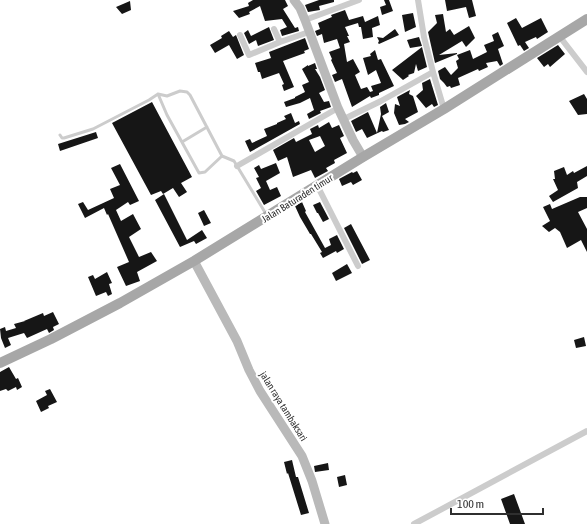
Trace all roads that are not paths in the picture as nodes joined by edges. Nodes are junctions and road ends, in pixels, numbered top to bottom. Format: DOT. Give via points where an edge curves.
graph roads {
  1 [pos="294,0"];
  2 [pos="357,0"];
  3 [pos="418,0"];
  4 [pos="587,19"];
  5 [pos="305,20"];
  6 [pos="274,29"];
  7 [pos="309,32"];
  8 [pos="240,35"];
  9 [pos="560,37"];
  10 [pos="280,42"];
  11 [pos="433,72"];
  12 [pos="587,72"];
  13 [pos="158,94"];
  14 [pos="338,108"];
  15 [pos="444,109"];
  16 [pos="344,119"];
  17 [pos="207,127"];
  18 [pos="60,135"];
  19 [pos="182,142"];
  20 [pos="222,156"];
  21 [pos="363,157"];
  22 [pos="237,166"];
  23 [pos="317,186"];
  24 [pos="268,217"];
  25 [pos="194,261"];
  26 [pos="358,266"];
  27 [pos="0,363"];
  28 [pos="587,431"];
  29 [pos="325,524"];
  30 [pos="414,524"];
  1 -- 5 [label="street"];
  2 -- 5 [label="street"];
  3 -- 11 [label="street"];
  4 -- 9 [label="main road, Jalan Baturaden timur"];
  5 -- 7 [label="street"];
  6 -- 10 [label="street"];
  7 -- 10 [label="street"];
  7 -- 14 [label="street"];
  8 -- 10 [label="street" via="249,55"];
  9 -- 12 [label="street"];
  9 -- 15 [label="main road, Jalan Baturaden timur"];
  11 -- 15 [label="street"];
  11 -- 16 [label="street" via="381,102"];
  13 -- 17 [label="lane" via="167,96 180,91 187,92"];
  13 -- 18 [label="lane" via="93,129 64,138"];
  13 -- 19 [label="lane"];
  14 -- 16 [label="street"];
  14 -- 22 [label="street"];
  15 -- 21 [label="main road, Jalan Baturaden timur"];
  16 -- 21 [label="street"];
  17 -- 19 [label="lane"];
  17 -- 20 [label="lane"];
  19 -- 20 [label="lane" via="199,173 204,172"];
  20 -- 22 [label="lane" via="234,160"];
  21 -- 23 [label="main road, Jalan Baturaden timur"];
  22 -- 24 [label="lane"];
  23 -- 24 [label="main road, Jalan Baturaden timur"];
  23 -- 26 [label="street"];
  24 -- 25 [label="main road, Jalan Baturaden timur"];
  25 -- 27 [label="main road, Jalan Baturaden timur" via="113,306"];
  25 -- 29 [label="street, jalan raya tambaksari" via="237,341 254,381 302,456"];
  28 -- 30 [label="street"];
}
